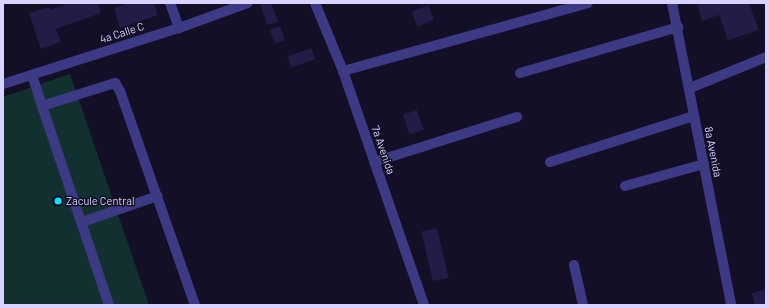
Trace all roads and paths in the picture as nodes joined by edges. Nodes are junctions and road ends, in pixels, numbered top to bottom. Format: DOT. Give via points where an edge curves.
graph roads {
  1 [pos="170,3"];
  2 [pos="248,3"];
  3 [pos="315,3"];
  4 [pos="588,3"];
  5 [pos="672,3"];
  6 [pos="678,27"];
  7 [pos="179,28"];
  8 [pos="766,57"];
  9 [pos="344,71"];
  10 [pos="520,73"];
  11 [pos="32,74"];
  12 [pos="3,84"];
  13 [pos="690,88"];
  14 [pos="42,106"];
  15 [pos="694,116"];
  16 [pos="517,117"];
  17 [pos="374,162"];
  18 [pos="550,162"];
  19 [pos="704,164"];
  20 [pos="625,186"];
  21 [pos="158,196"];
  22 [pos="82,222"];
  23 [pos="574,265"];
  24 [pos="109,305"];
  25 [pos="195,305"];
  26 [pos="424,305"];
  27 [pos="583,305"];
  28 [pos="731,305"];
  1 -- 7 [label="street"];
  2 -- 7 [label="street, 4a Calle C"];
  3 -- 9 [label="street, 7a Avenida"];
  4 -- 9 [label="street"];
  5 -- 6 [label="street, 8a Avenida"];
  6 -- 10 [label="street"];
  6 -- 13 [label="street, 8a Avenida"];
  7 -- 11 [label="street, 4a Calle C"];
  8 -- 13 [label="street"];
  9 -- 17 [label="street, 7a Avenida"];
  11 -- 12 [label="street, 4a Calle C"];
  11 -- 14 [label="street"];
  13 -- 15 [label="street, 8a Avenida"];
  14 -- 21 [label="street" via="115,83"];
  14 -- 22 [label="street"];
  15 -- 18 [label="street"];
  15 -- 19 [label="street, 8a Avenida"];
  16 -- 17 [label="street"];
  17 -- 26 [label="street, 7a Avenida"];
  19 -- 20 [label="street"];
  19 -- 28 [label="street, 8a Avenida"];
  21 -- 22 [label="street"];
  21 -- 25 [label="street"];
  22 -- 24 [label="street"];
  23 -- 27 [label="street"];
}
